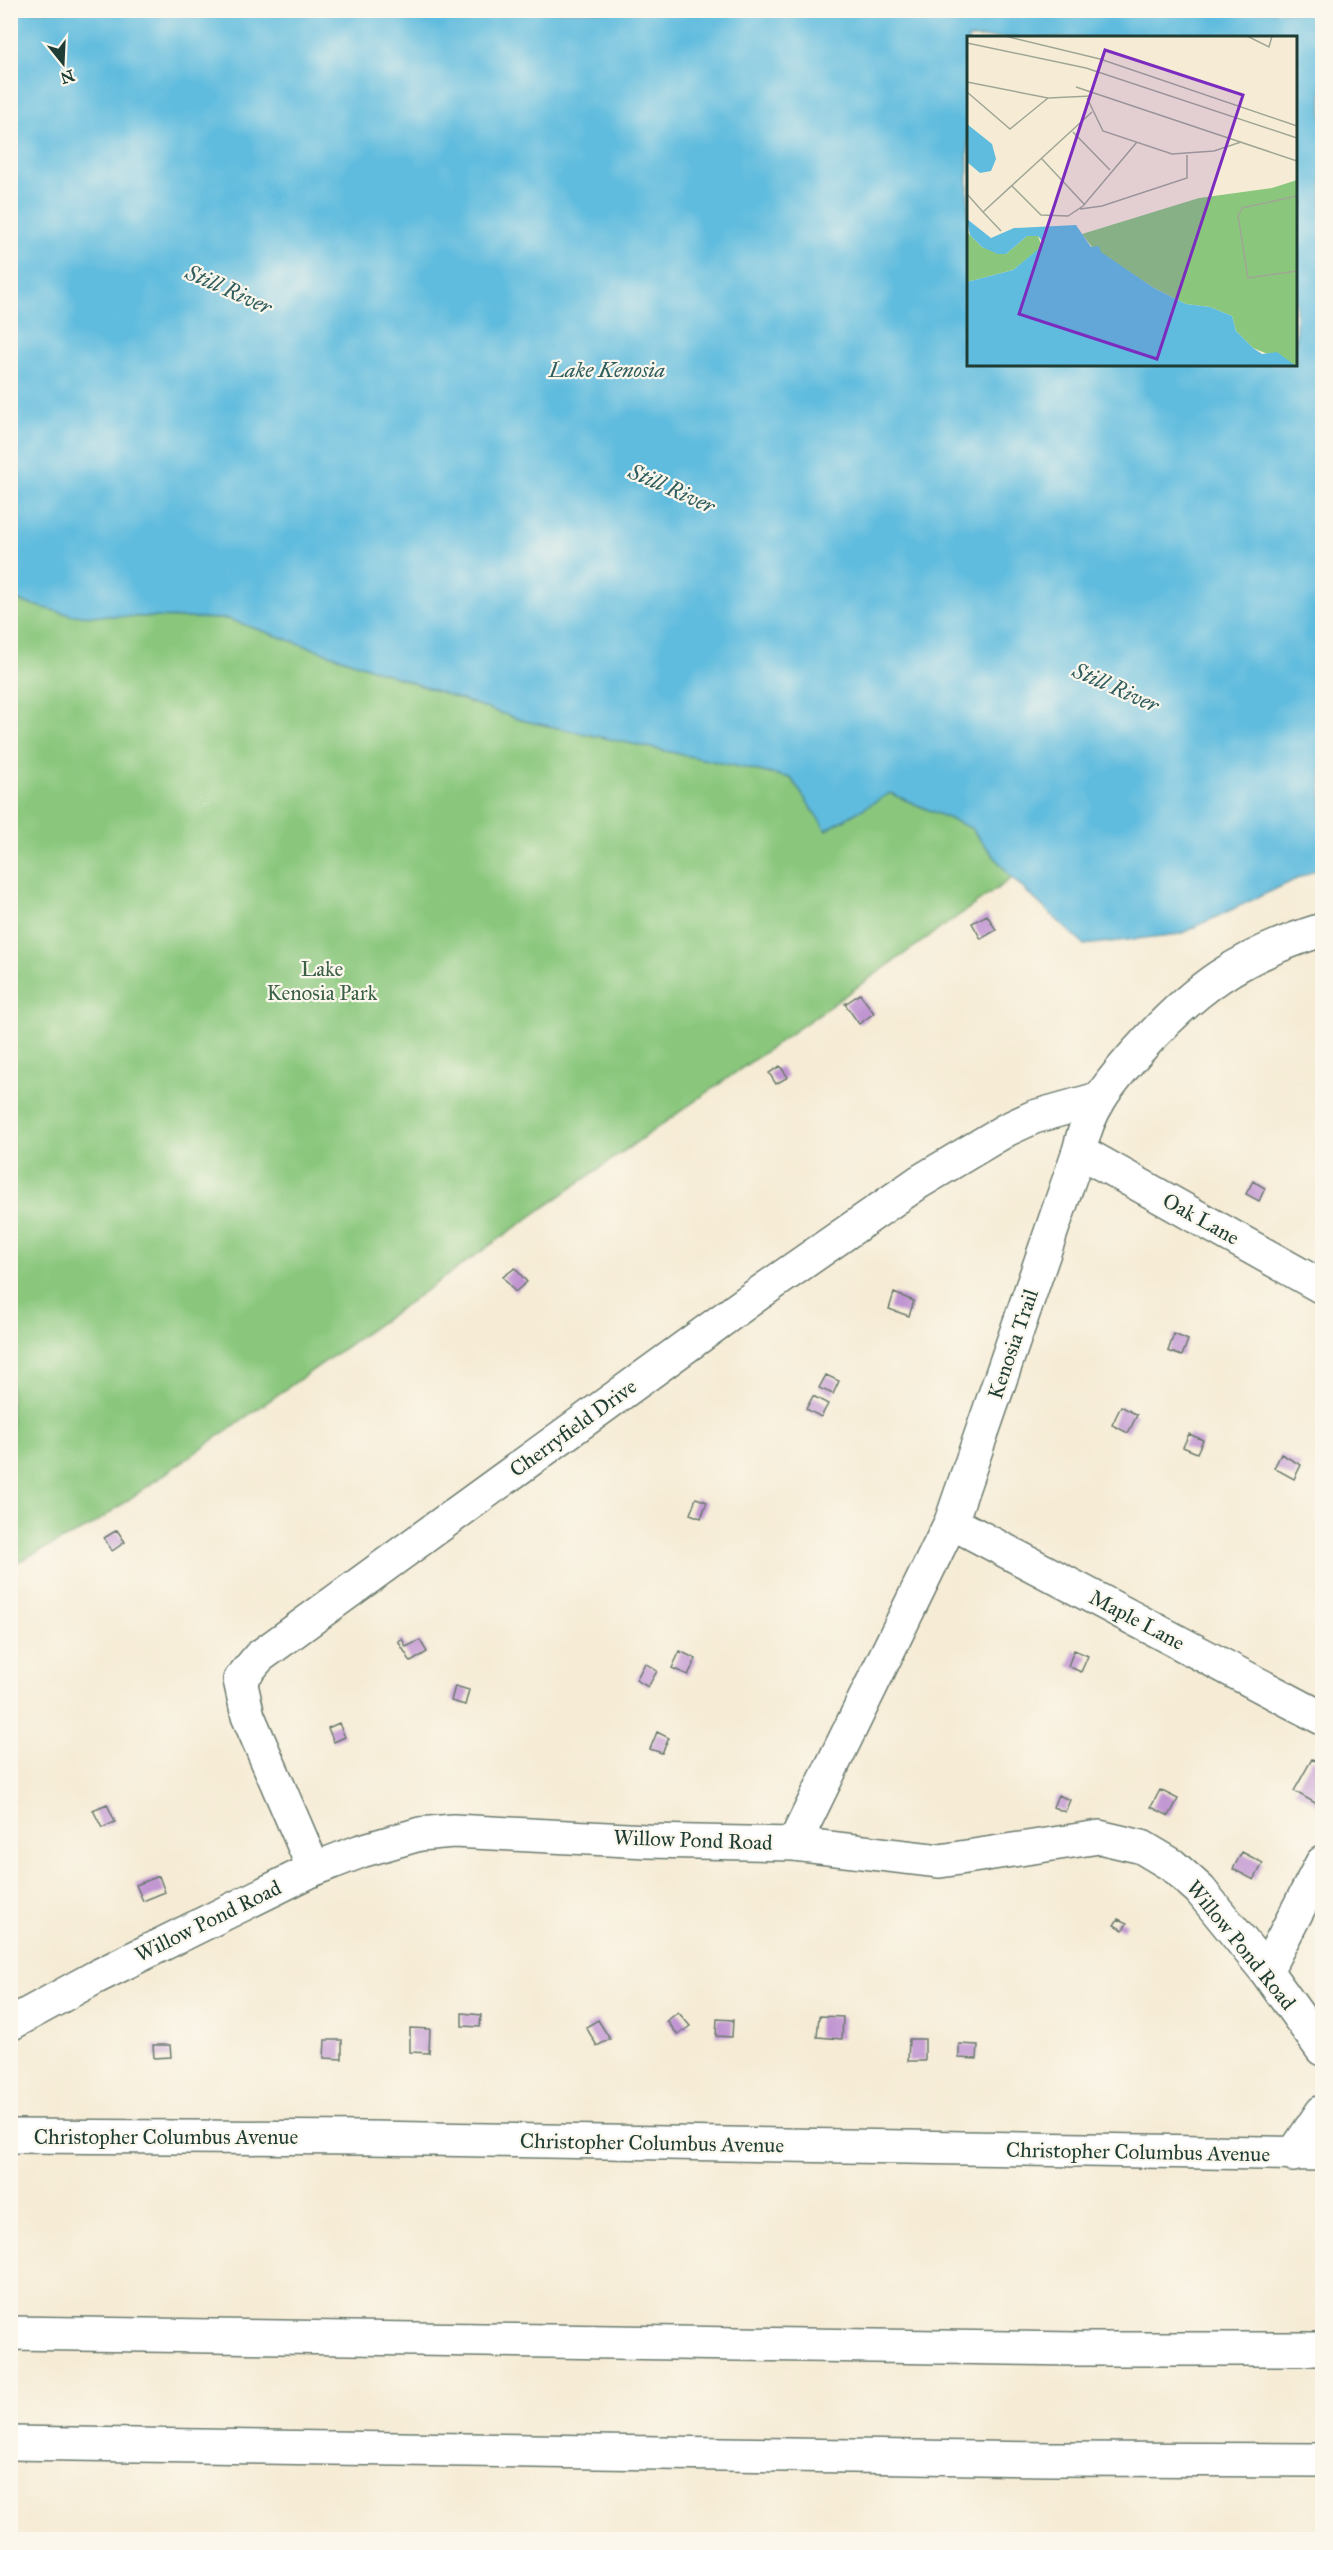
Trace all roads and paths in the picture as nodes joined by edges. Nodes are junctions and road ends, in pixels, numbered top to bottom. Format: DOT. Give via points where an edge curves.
graph roads {
  1 [pos="1323,930"];
  2 [pos="1098,1099"];
  3 [pos="1079,1151"];
  4 [pos="1323,1287"];
  5 [pos="951,1522"];
  6 [pos="1323,1718"];
  7 [pos="794,1844"];
  8 [pos="1323,1863"];
  9 [pos="314,1869"];
  10 [pos="1266,1971"];
  11 [pos="10,2024"];
  12 [pos="1323,2049"];
  13 [pos="1323,2112"];
  14 [pos="10,2136"];
  15 [pos="1308,2155"];
  16 [pos="10,2333"];
  17 [pos="1323,2349"];
  18 [pos="10,2443"];
  19 [pos="1323,2460"];
  1 -- 2 [label="main road, Kenosia Trail" via="1274,945 1217,977 1165,1020"];
  2 -- 3 [label="main road, Kenosia Trail"];
  2 -- 9 [label="main road, Cherryfield Drive" via="1034,1117 1006,1130 920,1182 758,1294 253,1662 240,1680 248,1716"];
  3 -- 4 [label="main road, Oak Lane"];
  3 -- 5 [label="main road, Kenosia Trail"];
  5 -- 6 [label="main road, Maple Lane"];
  5 -- 7 [label="main road, Kenosia Trail"];
  7 -- 9 [label="main road, Willow Pond Road" via="647,1841 453,1830 393,1840"];
  7 -- 10 [label="main road, Willow Pond Road" via="940,1861 1099,1837 1119,1840 1142,1847 1187,1878"];
  8 -- 10 [label="main road"];
  9 -- 11 [label="main road, Willow Pond Road"];
  10 -- 12 [label="main road, Willow Pond Road"];
  13 -- 15 [label="main road"];
  14 -- 15 [label="main road, Christopher Columbus Avenue"];
  16 -- 17 [label="main road"];
  18 -- 19 [label="main road"];
}
